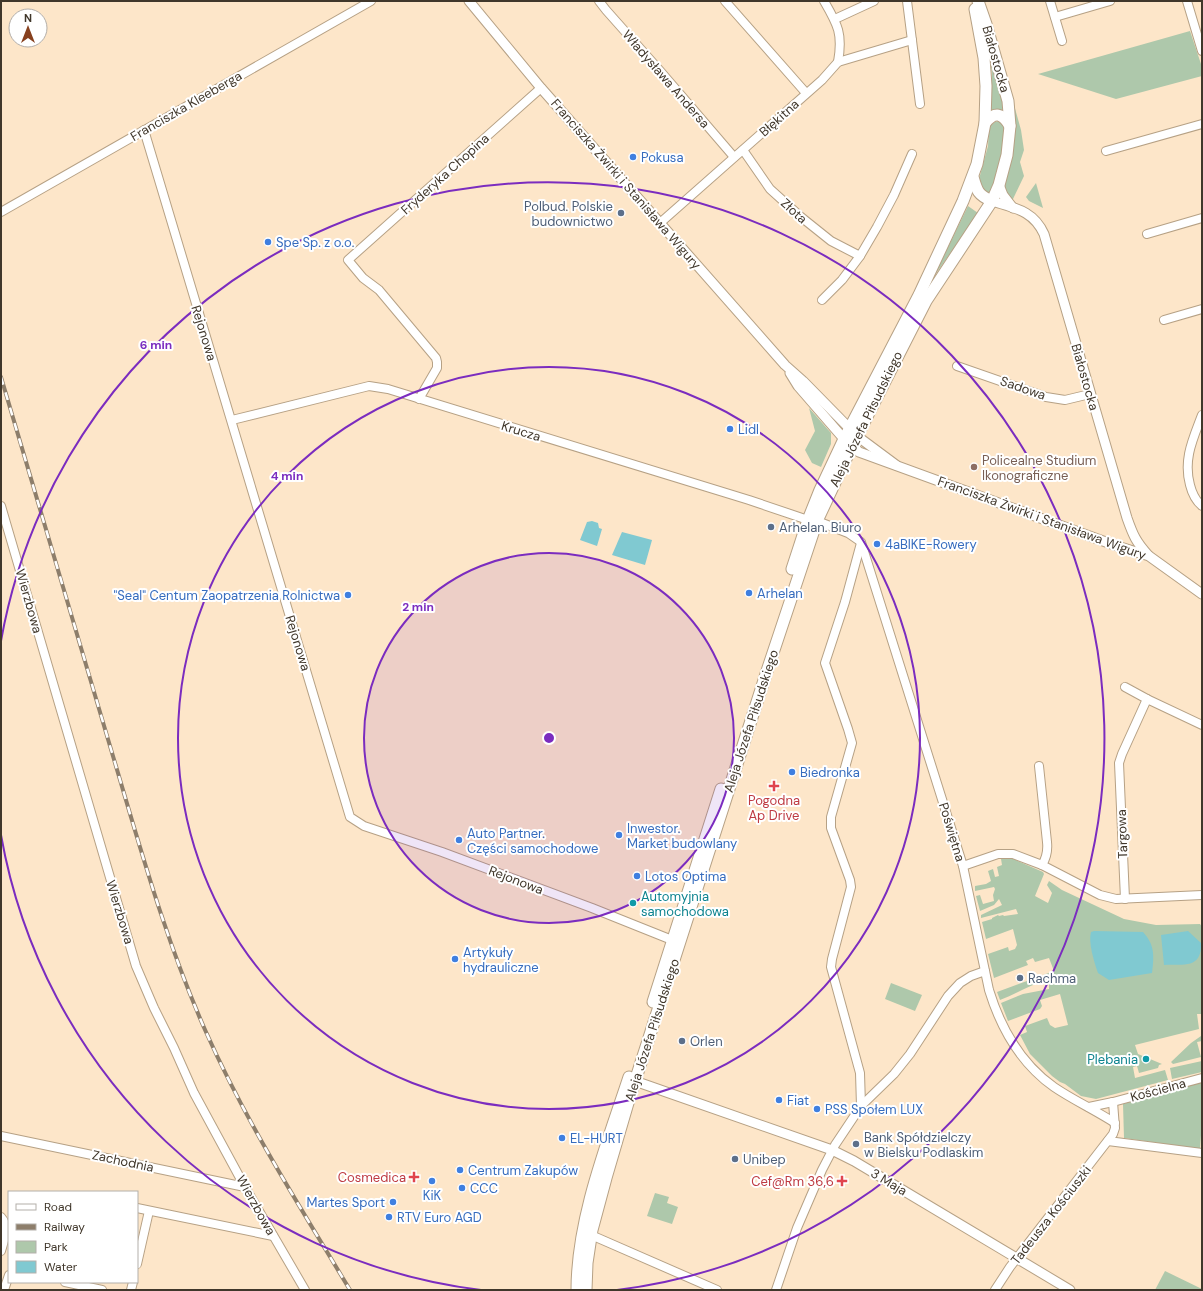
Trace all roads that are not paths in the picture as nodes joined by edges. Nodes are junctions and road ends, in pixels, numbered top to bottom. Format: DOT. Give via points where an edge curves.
graph roads {
  1 [pos="371,1"];
  2 [pos="469,1"];
  3 [pos="600,1"];
  4 [pos="725,1"];
  5 [pos="824,1"];
  6 [pos="874,1"];
  7 [pos="906,1"];
  8 [pos="973,1"];
  9 [pos="978,1"];
  10 [pos="1050,1"];
  11 [pos="1110,1"];
  12 [pos="1187,1"];
  13 [pos="1055,17"];
  14 [pos="835,19"];
  15 [pos="912,40"];
  16 [pos="1062,41"];
  17 [pos="1202,51"];
  18 [pos="838,62"];
  19 [pos="541,88"];
  20 [pos="806,93"];
  21 [pos="920,104"];
  22 [pos="985,123"];
  23 [pos="1202,124"];
  24 [pos="1010,126"];
  25 [pos="144,130"];
  26 [pos="743,150"];
  27 [pos="1106,151"];
  28 [pos="912,154"];
  29 [pos="734,157"];
  30 [pos="973,177"];
  31 [pos="999,185"];
  32 [pos="992,202"];
  33 [pos="1013,208"];
  34 [pos="1,212"];
  35 [pos="1202,218"];
  36 [pos="660,223"];
  37 [pos="1148,234"];
  38 [pos="860,256"];
  39 [pos="822,300"];
  40 [pos="1202,308"];
  41 [pos="1164,320"];
  42 [pos="957,366"];
  43 [pos="1090,394"];
  44 [pos="419,399"];
  45 [pos="1202,415"];
  46 [pos="232,420"];
  47 [pos="851,438"];
  48 [pos="1,506"];
  49 [pos="1202,506"];
  50 [pos="812,520"];
  51 [pos="861,542"];
  52 [pos="1149,556"];
  53 [pos="1202,594"];
  54 [pos="1125,687"];
  55 [pos="1147,698"];
  56 [pos="1202,725"];
  57 [pos="1039,766"];
  58 [pos="1042,865"];
  59 [pos="963,866"];
  60 [pos="1202,895"];
  61 [pos="1125,899"];
  62 [pos="676,942"];
  63 [pos="985,971"];
  64 [pos="1202,1078"];
  65 [pos="632,1080"];
  66 [pos="1113,1102"];
  67 [pos="862,1106"];
  68 [pos="1089,1107"];
  69 [pos="1115,1123"];
  70 [pos="1,1136"];
  71 [pos="1108,1141"];
  72 [pos="832,1150"];
  73 [pos="1202,1153"];
  74 [pos="245,1187"];
  75 [pos="138,1208"];
  76 [pos="149,1211"];
  77 [pos="1,1217"];
  78 [pos="591,1235"];
  79 [pos="273,1236"];
  80 [pos="1,1252"];
  81 [pos="1016,1259"];
  82 [pos="138,1260"];
  83 [pos="6,1273"];
  84 [pos="70,1283"];
  85 [pos="4,1290"];
  86 [pos="102,1290"];
  87 [pos="305,1290"];
  88 [pos="577,1290"];
  89 [pos="586,1290"];
  90 [pos="717,1290"];
  91 [pos="776,1290"];
  92 [pos="995,1290"];
  93 [pos="1070,1290"];
  1 -- 25 [label="street, Franciszka Kleeberga"];
  2 -- 19 [label="street, Franciszka Żwirki i Stanisława Wigury"];
  3 -- 29 [label="street, Władysława Andersa"];
  4 -- 20 [label="street"];
  5 -- 14 [label="street"];
  6 -- 14 [label="street"];
  7 -- 15 [label="street"];
  8 -- 22 [label="main road, Białostocka" via="986,73"];
  9 -- 24 [label="main road, Białostocka" via="1006,90"];
  10 -- 13 [label="street"];
  11 -- 13 [label="street"];
  12 -- 17 [label="street"];
  13 -- 16 [label="street"];
  14 -- 18 [label="street" via="840,32"];
  15 -- 18 [label="street"];
  15 -- 21 [label="street"];
  18 -- 20 [label="street, Błękitna"];
  19 -- 36 [label="street, Franciszka Żwirki i Stanisława Wigury"];
  19 -- 44 [label="street, Fryderyka Chopina" via="348,260 363,278 380,290 436,358 437,368"];
  20 -- 26 [label="street, Błękitna"];
  22 -- 24 [label="main road" via="989,118 999,115"];
  22 -- 30 [label="main road, Białostocka"];
  23 -- 27 [label="street"];
  24 -- 31 [label="main road, Białostocka" via="1007,155"];
  25 -- 34 [label="street, Franciszka Kleeberga"];
  25 -- 46 [label="street, Rejonowa"];
  26 -- 29 [label="street, Błękitna"];
  26 -- 38 [label="street, Złota" via="770,189 831,241"];
  28 -- 38 [label="street" via="894,195"];
  29 -- 36 [label="street, Błękitna"];
  30 -- 32 [label="main road" via="976,189"];
  30 -- 47 [label="main road, Aleja Józefa Piłsudskiego"];
  31 -- 32 [label="main road, Aleja Józefa Piłsudskiego"];
  31 -- 33 [label="street, Białostocka"];
  32 -- 33 [label="street, Białostocka"];
  32 -- 47 [label="main road, Aleja Józefa Piłsudskiego" via="926,301"];
  33 -- 43 [label="street, Białostocka" via="1040,224"];
  35 -- 37 [label="street"];
  36 -- 47 [label="street, Franciszka Żwirki i Stanisława Wigury"];
  38 -- 39 [label="street" via="842,280"];
  40 -- 41 [label="street"];
  42 -- 43 [label="street, Sadowa" via="1057,400"];
  43 -- 52 [label="street, Białostocka" via="1132,535"];
  44 -- 46 [label="street, Krucza" via="369,386"];
  44 -- 50 [label="street, Krucza"];
  45 -- 49 [label="street" via="1190,447 1187,476 1191,490"];
  46 -- 62 [label="street, Rejonowa" via="350,817 364,826 592,908"];
  47 -- 50 [label="main road, Aleja Józefa Piłsudskiego"];
  47 -- 52 [label="street, Franciszka Żwirki i Stanisława Wigury" via="864,454"];
  48 -- 74 [label="street, Wierzbowa" via="136,966 194,1094"];
  50 -- 51 [label="street" via="848,533"];
  50 -- 62 [label="main road, Aleja Józefa Piłsudskiego" via="766,674"];
  51 -- 59 [label="street, Poświętna"];
  51 -- 67 [label="street" via="825,663 852,743 831,817 830,828 851,887 831,967 860,1073"];
  52 -- 53 [label="street, Franciszka Żwirki i Stanisława Wigury"];
  54 -- 55 [label="street"];
  55 -- 56 [label="street"];
  55 -- 61 [label="street, Targowa" via="1120,763"];
  57 -- 58 [label="street" via="1048,852"];
  58 -- 59 [label="street" via="1013,854 998,854"];
  58 -- 61 [label="street" via="1100,895"];
  59 -- 63 [label="street, Poświętna"];
  60 -- 61 [label="street"];
  62 -- 65 [label="main road, Aleja Józefa Piłsudskiego"];
  63 -- 67 [label="street" via="960,983 948,996 896,1072"];
  63 -- 68 [label="street, Poświętna" via="1002,1026 1023,1059 1055,1087"];
  64 -- 66 [label="street, Kościelna"];
  65 -- 72 [label="street, 3 Maja"];
  65 -- 78 [label="main road, Aleja Józefa Piłsudskiego"];
  65 -- 88 [label="main road, Aleja Józefa Piłsudskiego" via="614,1119 589,1205 578,1260"];
  66 -- 68 [label="street, Kościelna"];
  66 -- 69 [label="street, Kościelna"];
  67 -- 72 [label="street"];
  68 -- 69 [label="street, Poświętna"];
  69 -- 71 [label="street, Kościelna" via="1115,1132"];
  70 -- 74 [label="street, Zachodnia"];
  71 -- 73 [label="street"];
  71 -- 81 [label="street, Tadeusza Kościuszki"];
  72 -- 81 [label="street, 3 Maja"];
  72 -- 91 [label="street" via="797,1228"];
  74 -- 79 [label="street, Wierzbowa"];
  75 -- 76 [label="street"];
  76 -- 79 [label="street"];
  76 -- 82 [label="street"];
  77 -- 80 [label="street" via="6,1229"];
  78 -- 89 [label="main road, Aleja Józefa Piłsudskiego"];
  78 -- 90 [label="street"];
  79 -- 87 [label="street, Wierzbowa"];
  81 -- 92 [label="street, Tadeusza Kościuszki"];
  81 -- 93 [label="street, 3 Maja"];
  83 -- 85 [label="street"];
  84 -- 86 [label="street"];
}
